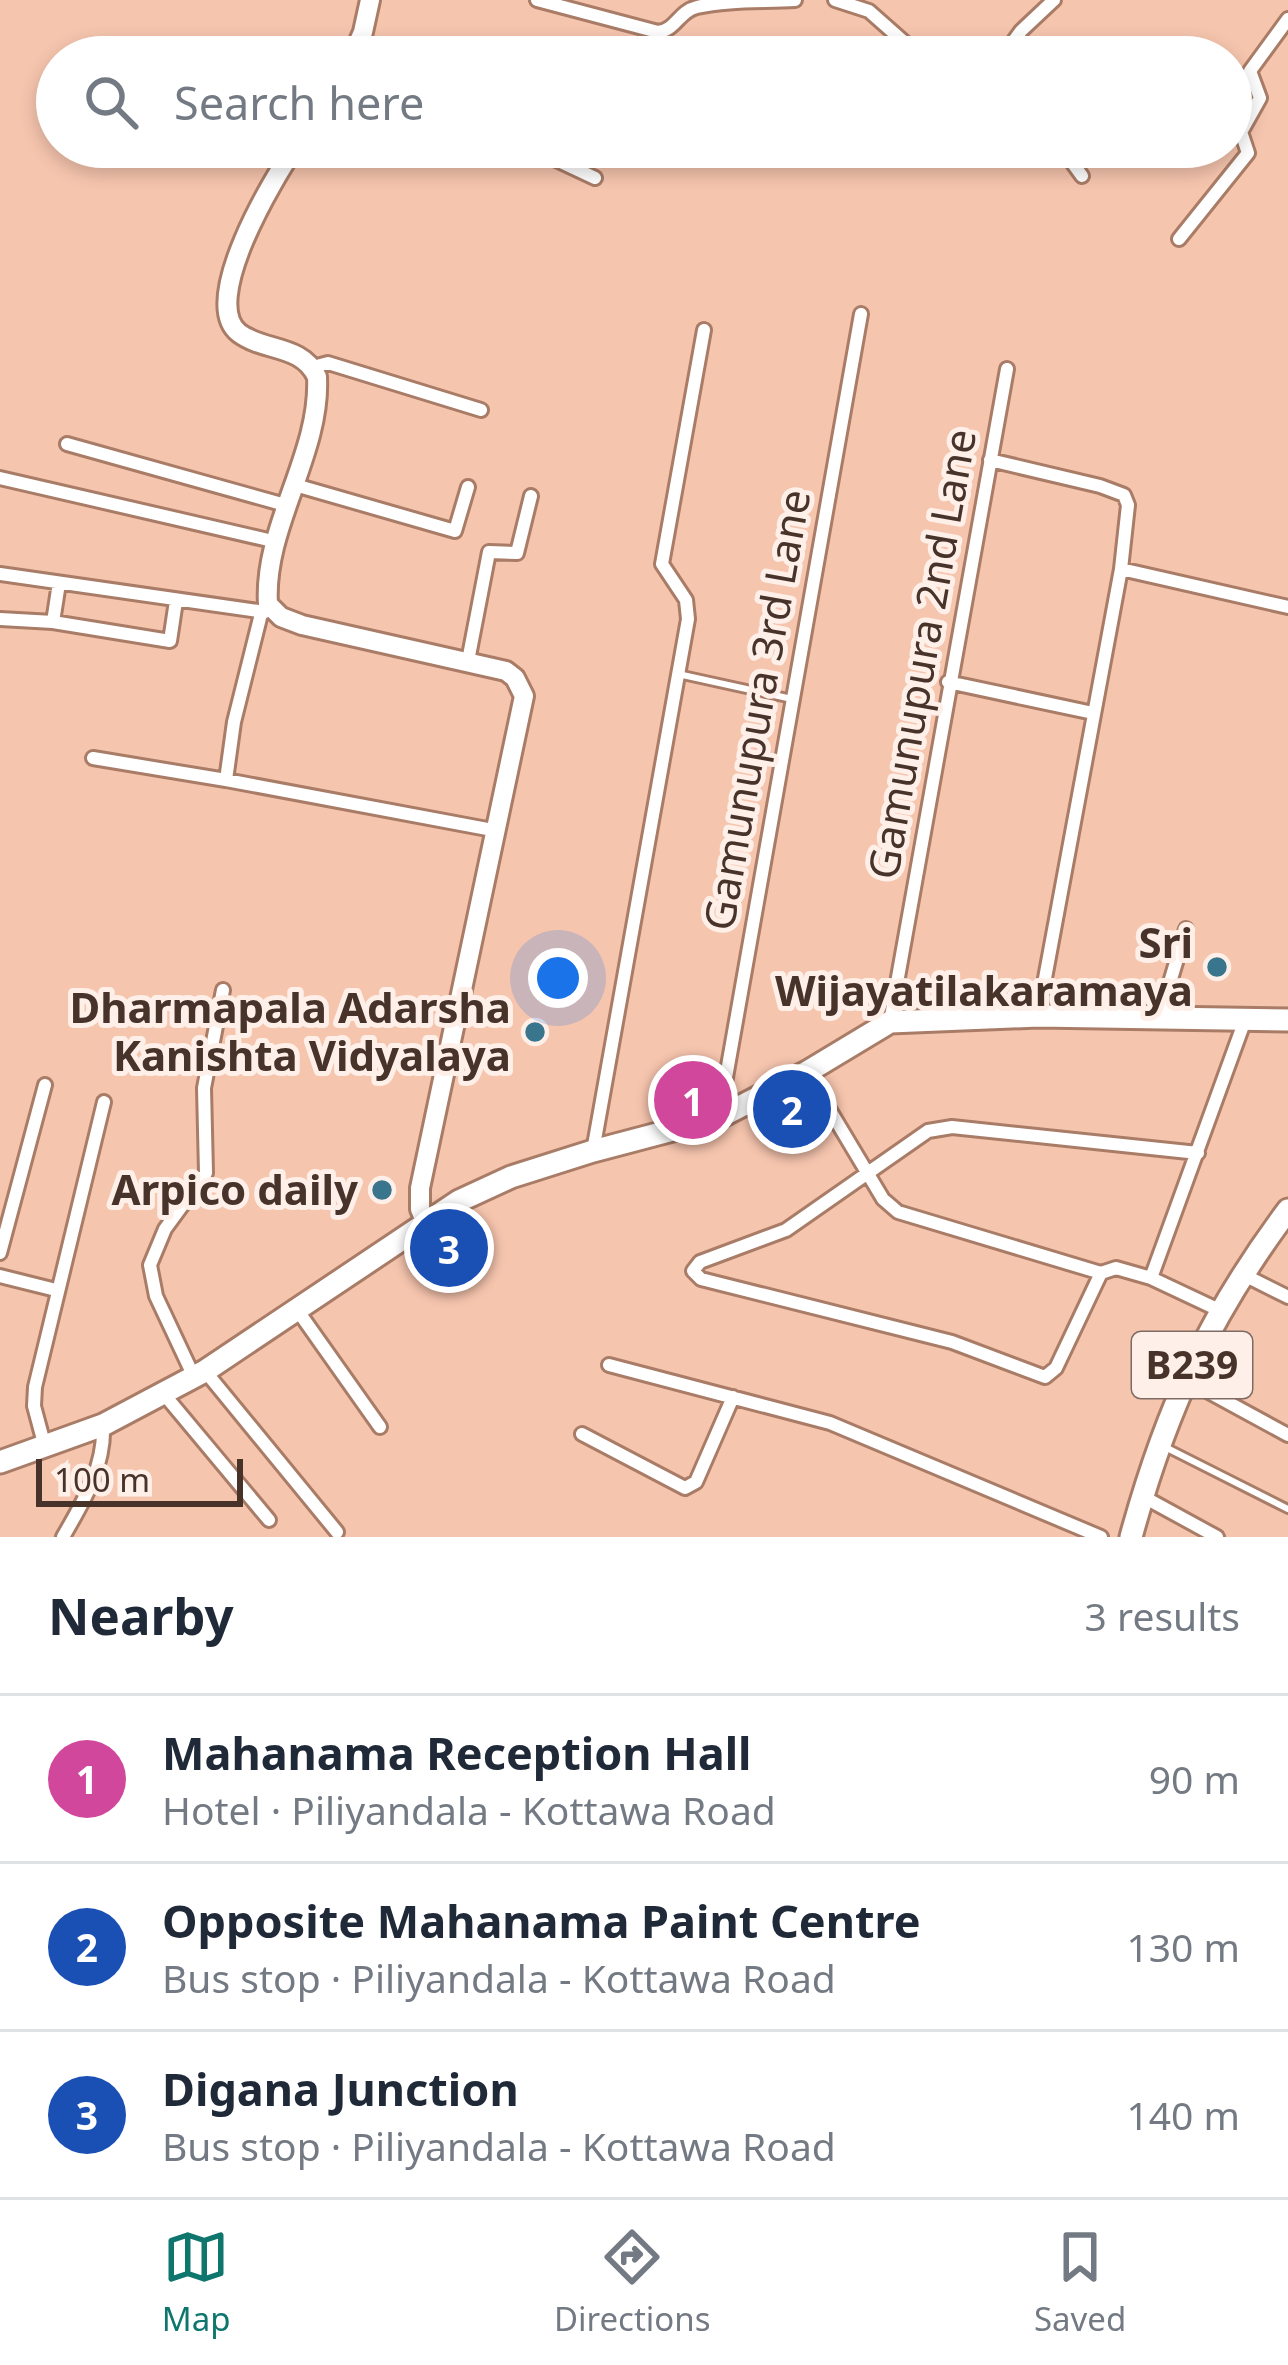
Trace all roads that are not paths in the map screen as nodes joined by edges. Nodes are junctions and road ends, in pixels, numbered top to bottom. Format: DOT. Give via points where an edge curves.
graph roads {
  1 [pos="370,0"];
  2 [pos="537,0"];
  3 [pos="795,0"];
  4 [pos="836,0"];
  5 [pos="1054,0"];
  6 [pos="1288,20"];
  7 [pos="361,36"];
  8 [pos="897,36"];
  9 [pos="1017,36"];
  10 [pos="1252,68"];
  11 [pos="1252,76"];
  12 [pos="1252,112"];
  13 [pos="283,168"];
  14 [pos="574,168"];
  15 [pos="1076,168"];
  16 [pos="1236,168"];
  17 [pos="1082,176"];
  18 [pos="595,178"];
  19 [pos="1179,239"];
  20 [pos="861,314"];
  21 [pos="704,330"];
  22 [pos="313,367"];
  23 [pos="1007,369"];
  24 [pos="481,410"];
  25 [pos="67,444"];
  26 [pos="990,460"];
  27 [pos="0,478"];
  28 [pos="295,485"];
  29 [pos="468,487"];
  30 [pos="531,496"];
  31 [pos="289,506"];
  32 [pos="277,542"];
  33 [pos="1121,569"];
  34 [pos="0,574"];
  35 [pos="58,583"];
  36 [pos="176,601"];
  37 [pos="1288,608"];
  38 [pos="266,611"];
  39 [pos="0,620"];
  40 [pos="53,622"];
  41 [pos="468,661"];
  42 [pos="678,674"];
  43 [pos="948,682"];
  44 [pos="793,699"];
  45 [pos="1093,713"];
  46 [pos="93,758"];
  47 [pos="226,780"];
  48 [pos="498,830"];
  49 [pos="1186,928"];
  50 [pos="223,990"];
  51 [pos="1038,1016"];
  52 [pos="1160,1018"];
  53 [pos="1245,1020"];
  54 [pos="1288,1020"];
  55 [pos="890,1022"];
  56 [pos="807,1072"];
  57 [pos="45,1085"];
  58 [pos="104,1102"];
  59 [pos="718,1118"];
  60 [pos="593,1151"];
  61 [pos="1198,1153"];
  62 [pos="868,1176"];
  63 [pos="1288,1210"];
  64 [pos="425,1221"];
  65 [pos="0,1253"];
  66 [pos="1101,1273"];
  67 [pos="1241,1273"];
  68 [pos="0,1276"];
  69 [pos="1151,1279"];
  70 [pos="56,1290"];
  71 [pos="1288,1297"];
  72 [pos="298,1310"];
  73 [pos="1219,1310"];
  74 [pos="609,1365"];
  75 [pos="199,1374"];
  76 [pos="1185,1379"];
  77 [pos="163,1394"];
  78 [pos="733,1397"];
  79 [pos="103,1425"];
  80 [pos="380,1427"];
  81 [pos="582,1434"];
  82 [pos="1288,1435"];
  83 [pos="1159,1443"];
  84 [pos="45,1447"];
  85 [pos="0,1462"];
  86 [pos="1142,1496"];
  87 [pos="1288,1509"];
  88 [pos="269,1520"];
  89 [pos="337,1532"];
  90 [pos="65,1536"];
  91 [pos="1101,1537"];
  92 [pos="1131,1537"];
  93 [pos="1217,1537"];
  1 -- 7 [label="street"];
  2 -- 3 [label="street" via="665,32 691,8"];
  4 -- 8 [label="street" via="869,11"];
  5 -- 9 [label="street"];
  6 -- 10 [label="street"];
  11 -- 12 [label="street" via="1260,98"];
  13 -- 22 [label="street" via="252,221 225,311 240,334"];
  14 -- 18 [label="street"];
  15 -- 17 [label="street"];
  16 -- 19 [label="street"];
  20 -- 44 [label="street, Gamunupura 3rd Lane"];
  21 -- 42 [label="street" via="662,564 686,600"];
  22 -- 24 [label="street" via="328,363"];
  22 -- 28 [label="street" via="318,387"];
  23 -- 26 [label="street, Gamunupura 2nd Lane"];
  25 -- 31 [label="street"];
  26 -- 33 [label="street" via="1124,495"];
  26 -- 43 [label="street, Gamunupura 2nd Lane"];
  27 -- 32 [label="street"];
  28 -- 29 [label="street" via="455,531"];
  28 -- 31 [label="street"];
  30 -- 41 [label="street" via="517,553 489,552"];
  31 -- 32 [label="street"];
  32 -- 38 [label="street"];
  33 -- 37 [label="street"];
  33 -- 45 [label="street"];
  34 -- 35 [label="street"];
  35 -- 36 [label="street"];
  35 -- 40 [label="street"];
  36 -- 38 [label="street"];
  36 -- 40 [label="street" via="170,641"];
  38 -- 41 [label="street"];
  38 -- 47 [label="street" via="241,690"];
  39 -- 40 [label="street"];
  41 -- 48 [label="street" via="506,671 524,696"];
  42 -- 44 [label="lane"];
  42 -- 60 [label="street"];
  43 -- 45 [label="street"];
  43 -- 55 [label="street, Gamunupura 2nd Lane"];
  44 -- 59 [label="street, Gamunupura 3rd Lane"];
  45 -- 51 [label="street"];
  46 -- 47 [label="street"];
  47 -- 48 [label="street"];
  48 -- 64 [label="street" via="420,1188"];
  49 -- 52 [label="street"];
  50 -- 75 [label="street" via="204,1088 206,1173 165,1228 150,1264 156,1296"];
  51 -- 52 [label="main road"];
  51 -- 55 [label="main road"];
  52 -- 53 [label="main road"];
  53 -- 54 [label="main road"];
  53 -- 61 [label="street"];
  55 -- 56 [label="main road"];
  56 -- 59 [label="main road"];
  56 -- 62 [label="street"];
  57 -- 65 [label="street"];
  58 -- 70 [label="street"];
  59 -- 60 [label="main road"];
  60 -- 64 [label="main road" via="511,1177"];
  61 -- 62 [label="street" via="952,1127 928,1131"];
  61 -- 69 [label="street"];
  62 -- 66 [label="street" via="898,1212"];
  62 -- 66 [label="street" via="786,1230 693,1271 952,1342 1045,1377"];
  63 -- 67 [label="main road, B239"];
  64 -- 72 [label="main road"];
  66 -- 69 [label="street" via="1116,1268"];
  67 -- 71 [label="street"];
  67 -- 73 [label="main road, B239"];
  68 -- 70 [label="street"];
  69 -- 73 [label="street"];
  70 -- 84 [label="street" via="35,1387"];
  72 -- 75 [label="main road"];
  72 -- 80 [label="street"];
  73 -- 76 [label="main road, B239"];
  74 -- 78 [label="street"];
  75 -- 77 [label="main road"];
  75 -- 89 [label="street"];
  76 -- 82 [label="street"];
  76 -- 83 [label="main road, B239"];
  77 -- 79 [label="main road"];
  77 -- 88 [label="street"];
  78 -- 81 [label="street" via="696,1483 685,1488"];
  78 -- 91 [label="street" via="830,1424"];
  79 -- 84 [label="main road"];
  79 -- 90 [label="street" via="95,1477"];
  83 -- 86 [label="main road, B239"];
  83 -- 87 [label="lane"];
  84 -- 85 [label="main road"];
  86 -- 92 [label="main road, B239"];
  86 -- 93 [label="street"];
}
